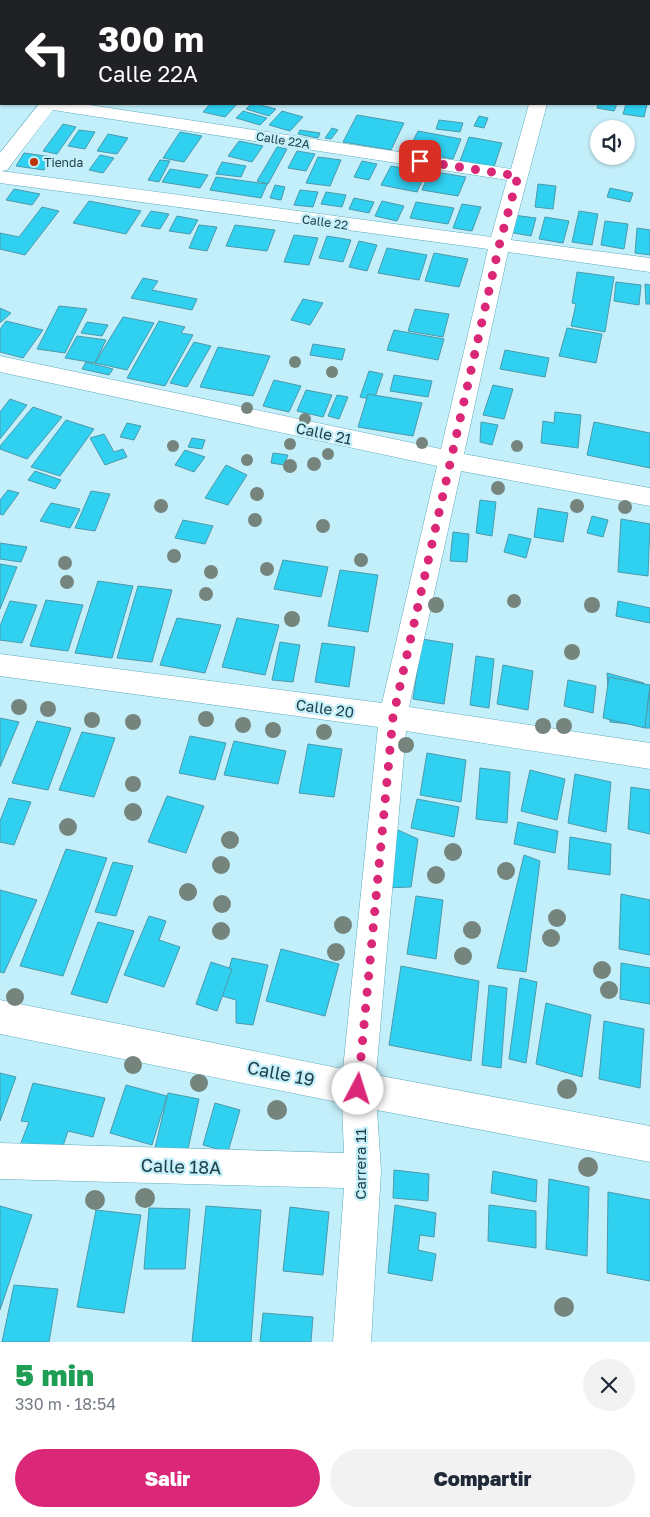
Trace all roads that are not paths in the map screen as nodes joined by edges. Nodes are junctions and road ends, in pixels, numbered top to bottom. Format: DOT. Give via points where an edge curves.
graph roads {
  1 [pos="47,105"];
  2 [pos="55,105"];
  3 [pos="538,105"];
  4 [pos="0,166"];
  5 [pos="518,176"];
  6 [pos="0,177"];
  7 [pos="499,246"];
  8 [pos="650,265"];
  9 [pos="0,364"];
  10 [pos="450,460"];
  11 [pos="650,496"];
  12 [pos="0,665"];
  13 [pos="393,717"];
  14 [pos="650,756"];
  15 [pos="0,1017"];
  16 [pos="358,1089"];
  17 [pos="650,1144"];
  18 [pos="0,1161"];
  19 [pos="363,1172"];
  20 [pos="352,1342"];
  1 -- 4 [label="street"];
  2 -- 5 [label="street, Calle 22A"];
  3 -- 5 [label="street, Carrera 11"];
  5 -- 7 [label="street, Carrera 11"];
  6 -- 7 [label="street, Calle 22"];
  7 -- 8 [label="street, Calle 22"];
  7 -- 10 [label="street, Carrera 11"];
  9 -- 10 [label="street, Calle 21"];
  10 -- 11 [label="street, Calle 21"];
  10 -- 13 [label="street, Carrera 11"];
  12 -- 13 [label="street, Calle 20"];
  13 -- 14 [label="street, Calle 20"];
  13 -- 16 [label="street, Carrera 11"];
  15 -- 16 [label="street, Calle 19"];
  16 -- 17 [label="street, Calle 19"];
  16 -- 19 [label="street, Carrera 11"];
  18 -- 19 [label="street, Calle 18A"];
  19 -- 20 [label="street, Carrera 11"];
}
